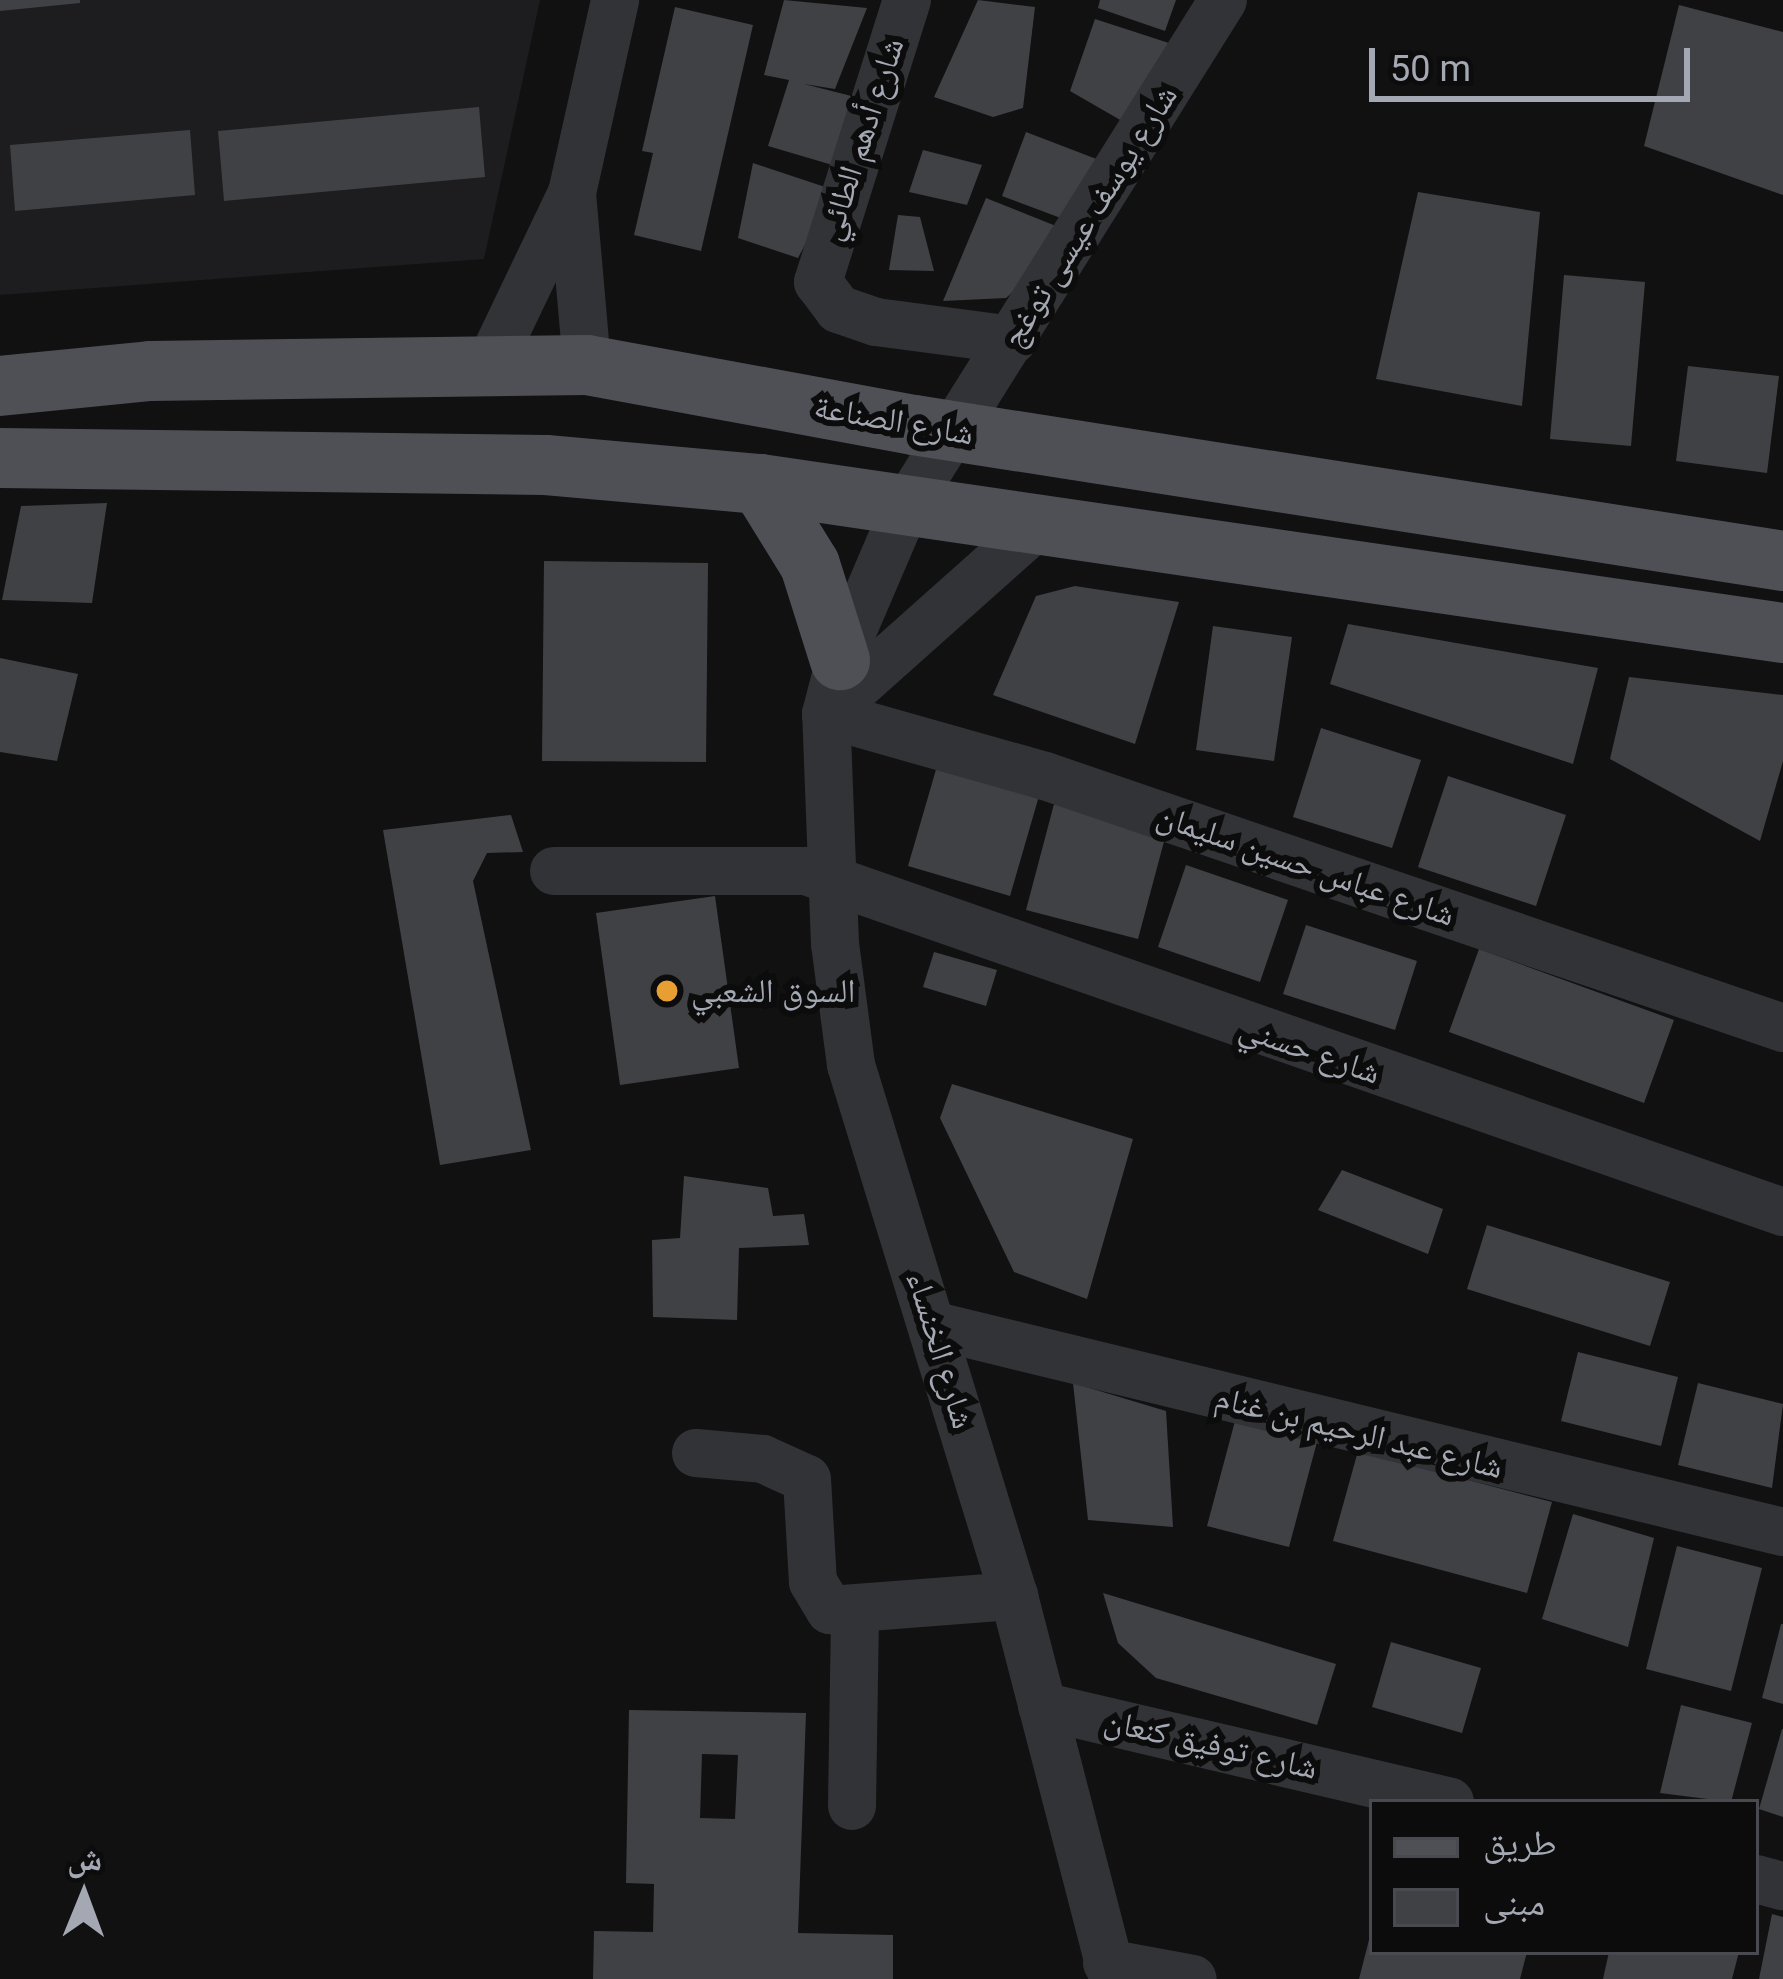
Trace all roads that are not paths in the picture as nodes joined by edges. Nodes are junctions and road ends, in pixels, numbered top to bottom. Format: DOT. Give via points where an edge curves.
graph roads {
  1 [pos="615,0"];
  2 [pos="908,0"];
  3 [pos="1222,0"];
  4 [pos="572,193"];
  5 [pos="1012,340"];
  6 [pos="491,362"];
  7 [pos="587,365"];
  8 [pos="0,386"];
  9 [pos="952,430"];
  10 [pos="0,458"];
  11 [pos="760,484"];
  12 [pos="905,508"];
  13 [pos="1039,524"];
  14 [pos="1783,561"];
  15 [pos="1783,633"];
  16 [pos="833,687"];
  17 [pos="554,871"];
  18 [pos="838,886"];
  19 [pos="1783,1028"];
  20 [pos="1783,1212"];
  21 [pos="936,1326"];
  22 [pos="696,1453"];
  23 [pos="1783,1532"];
  24 [pos="1014,1596"];
  25 [pos="855,1610"];
  26 [pos="1042,1706"];
  27 [pos="1437,1799"];
  28 [pos="852,1806"];
  29 [pos="1110,1971"];
  30 [pos="1193,1979"];
  1 -- 4 [label="street"];
  2 -- 5 [label="street, شارع أدهم الطائي" via="818,282 838,309 877,322"];
  3 -- 5 [label="street, شارع يوسف عيسى توغج"];
  4 -- 6 [label="street"];
  4 -- 7 [label="street"];
  5 -- 9 [label="street, شارع يوسف عيسى توغج"];
  6 -- 7 [label="main road, شارع الصناعة"];
  6 -- 8 [label="main road, شارع الصناعة" via="150,371"];
  7 -- 9 [label="main road, شارع الصناعة"];
  9 -- 12 [label="street, شارع يوسف عيسى توغج"];
  9 -- 14 [label="main road, شارع الصناعة"];
  10 -- 11 [label="main road" via="546,465"];
  11 -- 12 [label="main road"];
  11 -- 16 [label="main road" via="810,565"];
  12 -- 13 [label="main road"];
  12 -- 16 [label="street, شارع الخنساء"];
  13 -- 15 [label="main road"];
  13 -- 16 [label="street"];
  16 -- 18 [label="street, شارع الخنساء"];
  16 -- 19 [label="street, شارع عباس حسين سليمان" via="1045,776"];
  17 -- 18 [label="street, شارع حسني" via="806,871"];
  18 -- 20 [label="street, شارع حسني"];
  18 -- 21 [label="street, شارع الخنساء" via="835,944 851,1065"];
  21 -- 23 [label="street, شارع عبد الرحيم بن غنام"];
  21 -- 24 [label="street, شارع الخنساء"];
  22 -- 25 [label="street" via="763,1459 807,1479 817,1595 830,1610"];
  24 -- 25 [label="street"];
  24 -- 26 [label="street, شارع الخنساء"];
  25 -- 28 [label="street"];
  26 -- 27 [label="street, شارع توفيق كنعان"];
  26 -- 29 [label="street, شارع الخنساء"];
  29 -- 30 [label="street"];
}
